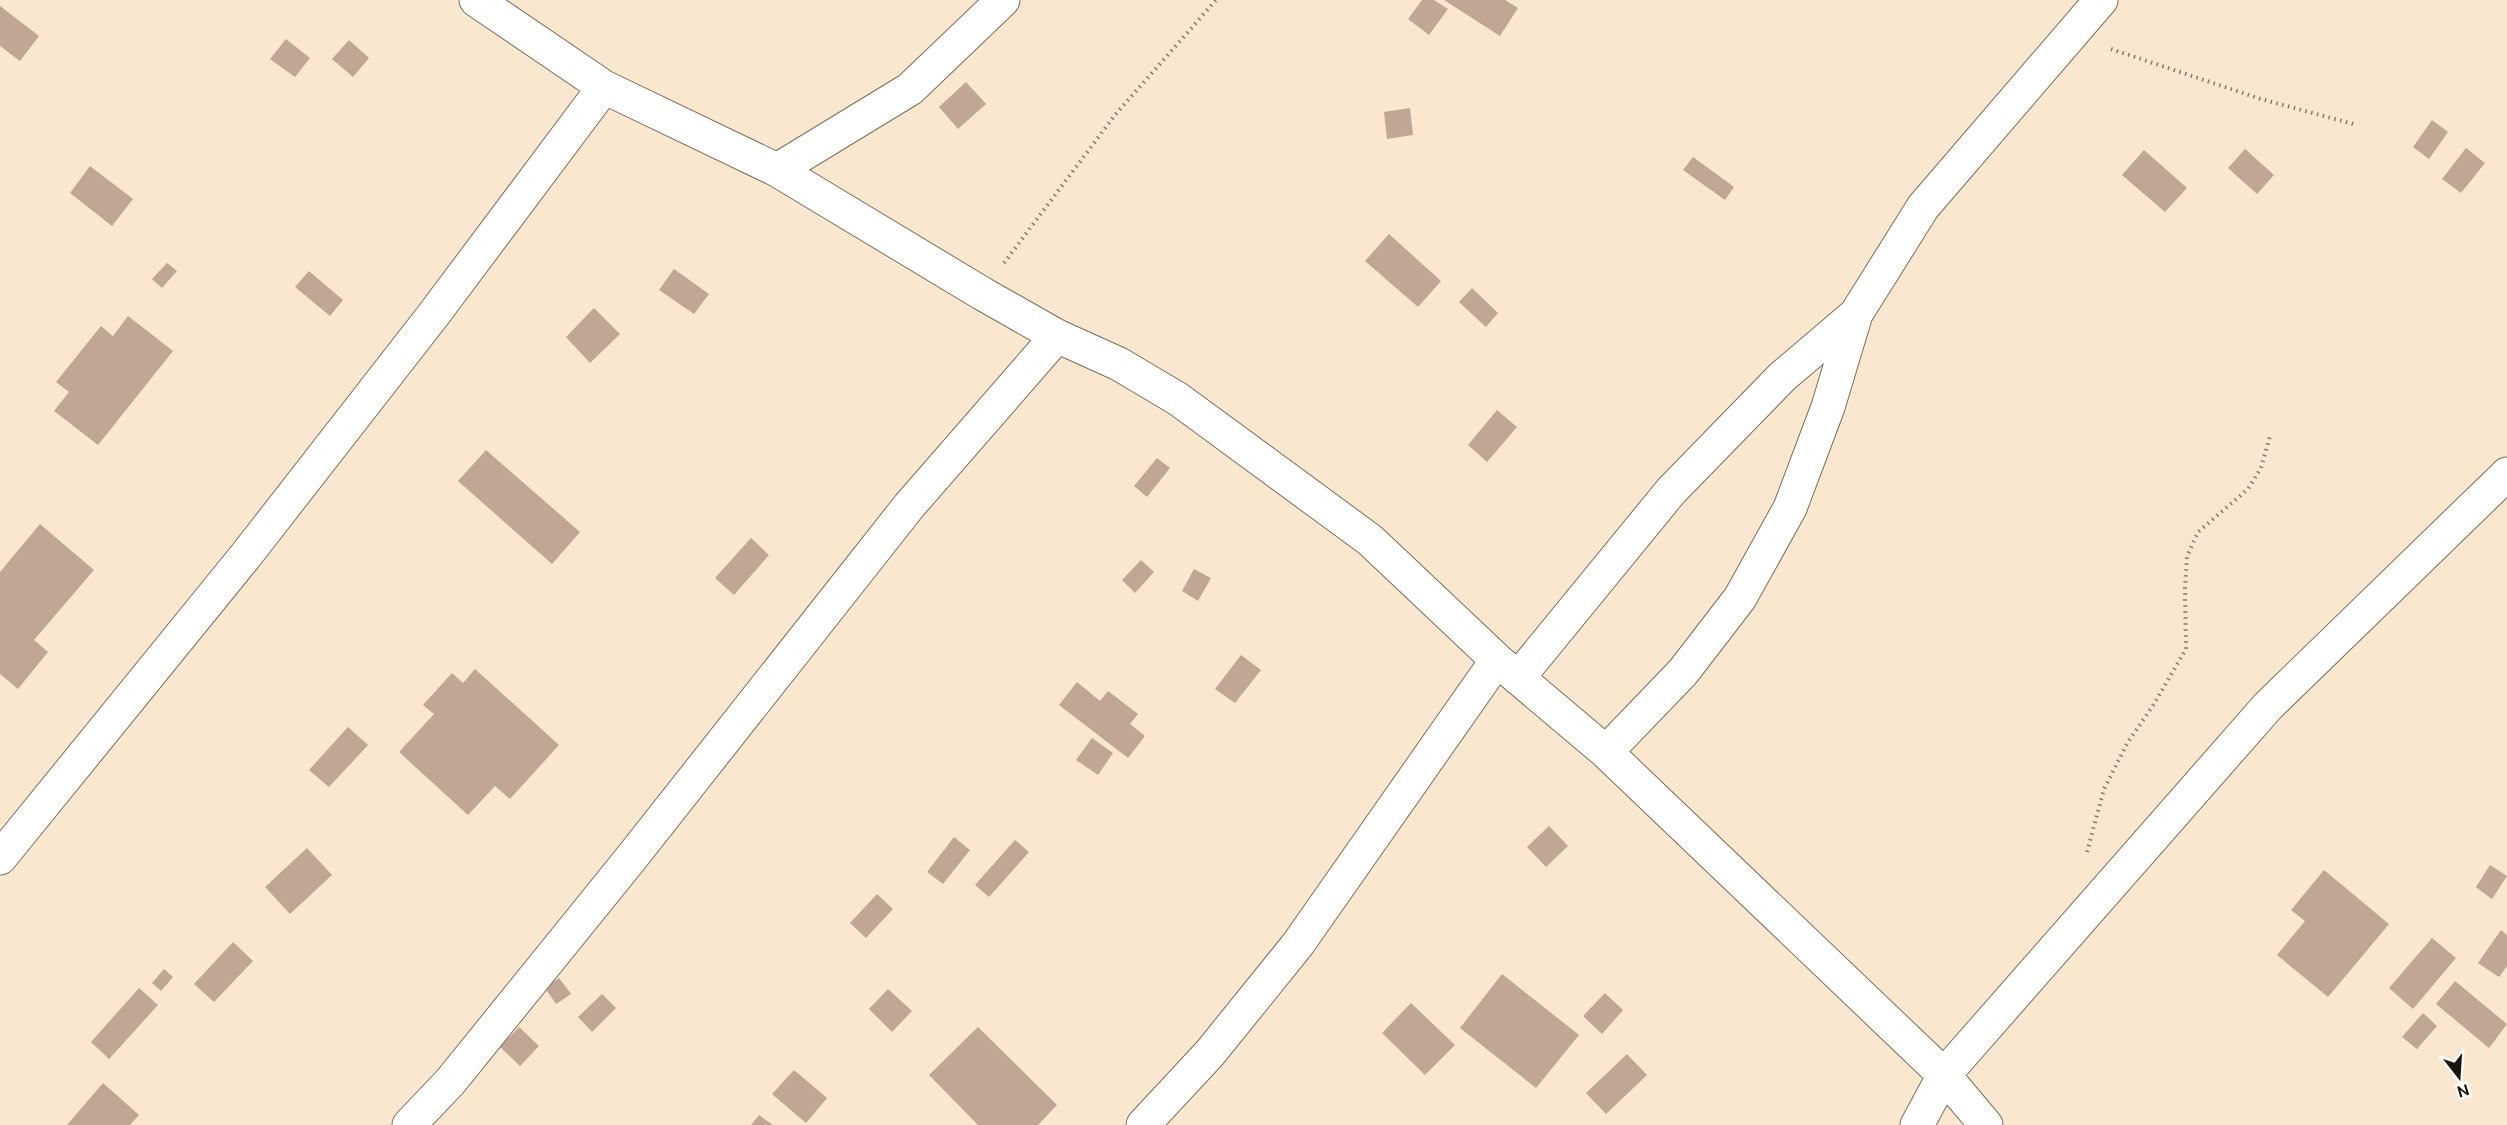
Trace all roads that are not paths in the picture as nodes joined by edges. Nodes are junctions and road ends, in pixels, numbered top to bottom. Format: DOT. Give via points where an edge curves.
graph roads {
  1 [pos="476,0"];
  2 [pos="1003,0"];
  3 [pos="2101,0"];
  4 [pos="604,87"];
  5 [pos="777,170"];
  6 [pos="1856,314"];
  7 [pos="1057,336"];
  8 [pos="2507,474"];
  9 [pos="1507,669"];
  10 [pos="1606,752"];
  11 [pos="0,858"];
  12 [pos="1944,1075"];
  13 [pos="409,1125"];
  14 [pos="1143,1125"];
  15 [pos="1917,1125"];
  16 [pos="1986,1125"];
  1 -- 4 [label="street"];
  2 -- 5 [label="street" via="910,89"];
  3 -- 6 [label="street" via="1923,207"];
  4 -- 5 [label="street"];
  4 -- 11 [label="street" via="247,554"];
  5 -- 7 [label="street"];
  6 -- 9 [label="street" via="1782,377"];
  6 -- 10 [label="street" via="1828,407 1790,508 1740,598 1683,672"];
  7 -- 9 [label="street" via="1119,364 1178,399 1370,540"];
  7 -- 13 [label="street" via="909,506 625,866 450,1082"];
  8 -- 12 [label="street" via="2268,706"];
  9 -- 10 [label="street"];
  9 -- 14 [label="street" via="1298,944 1210,1053"];
  10 -- 12 [label="street"];
  12 -- 15 [label="street"];
  12 -- 16 [label="street"];
}
